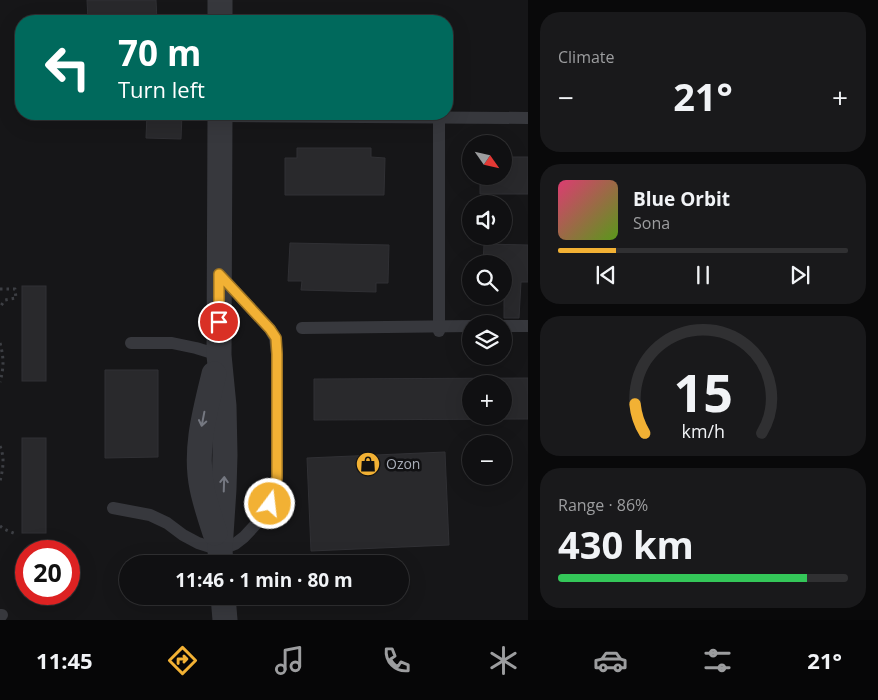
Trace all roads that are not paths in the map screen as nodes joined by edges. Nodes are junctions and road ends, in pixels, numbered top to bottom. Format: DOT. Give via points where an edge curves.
graph roads {
  1 [pos="220,0"];
  2 [pos="220,15"];
  3 [pos="453,117"];
  4 [pos="528,118"];
  5 [pos="220,120"];
  6 [pos="439,120"];
  7 [pos="219,274"];
  8 [pos="512,326"];
  9 [pos="528,326"];
  10 [pos="462,327"];
  11 [pos="302,328"];
  12 [pos="439,329"];
  13 [pos="131,344"];
  14 [pos="219,355"];
  15 [pos="113,508"];
  16 [pos="217,555"];
  17 [pos="219,555"];
  18 [pos="222,555"];
  19 [pos="224,605"];
  20 [pos="225,620"];
  1 -- 2 [label="street"];
  3 -- 4 [label="lane"];
  5 -- 7 [label="street"];
  6 -- 12 [label="lane"];
  7 -- 14 [label="street"];
  7 -- 18 [label="lane" via="270,329 276,338 277,354 277,478 263,515"];
  8 -- 9 [label="lane"];
  10 -- 12 [label="lane"];
  11 -- 12 [label="lane"];
  13 -- 14 [label="lane" via="172,343"];
  14 -- 17 [label="street" via="202,421 199,455 202,488"];
  15 -- 16 [label="lane" via="150,515"];
  19 -- 20 [label="street"];
}
